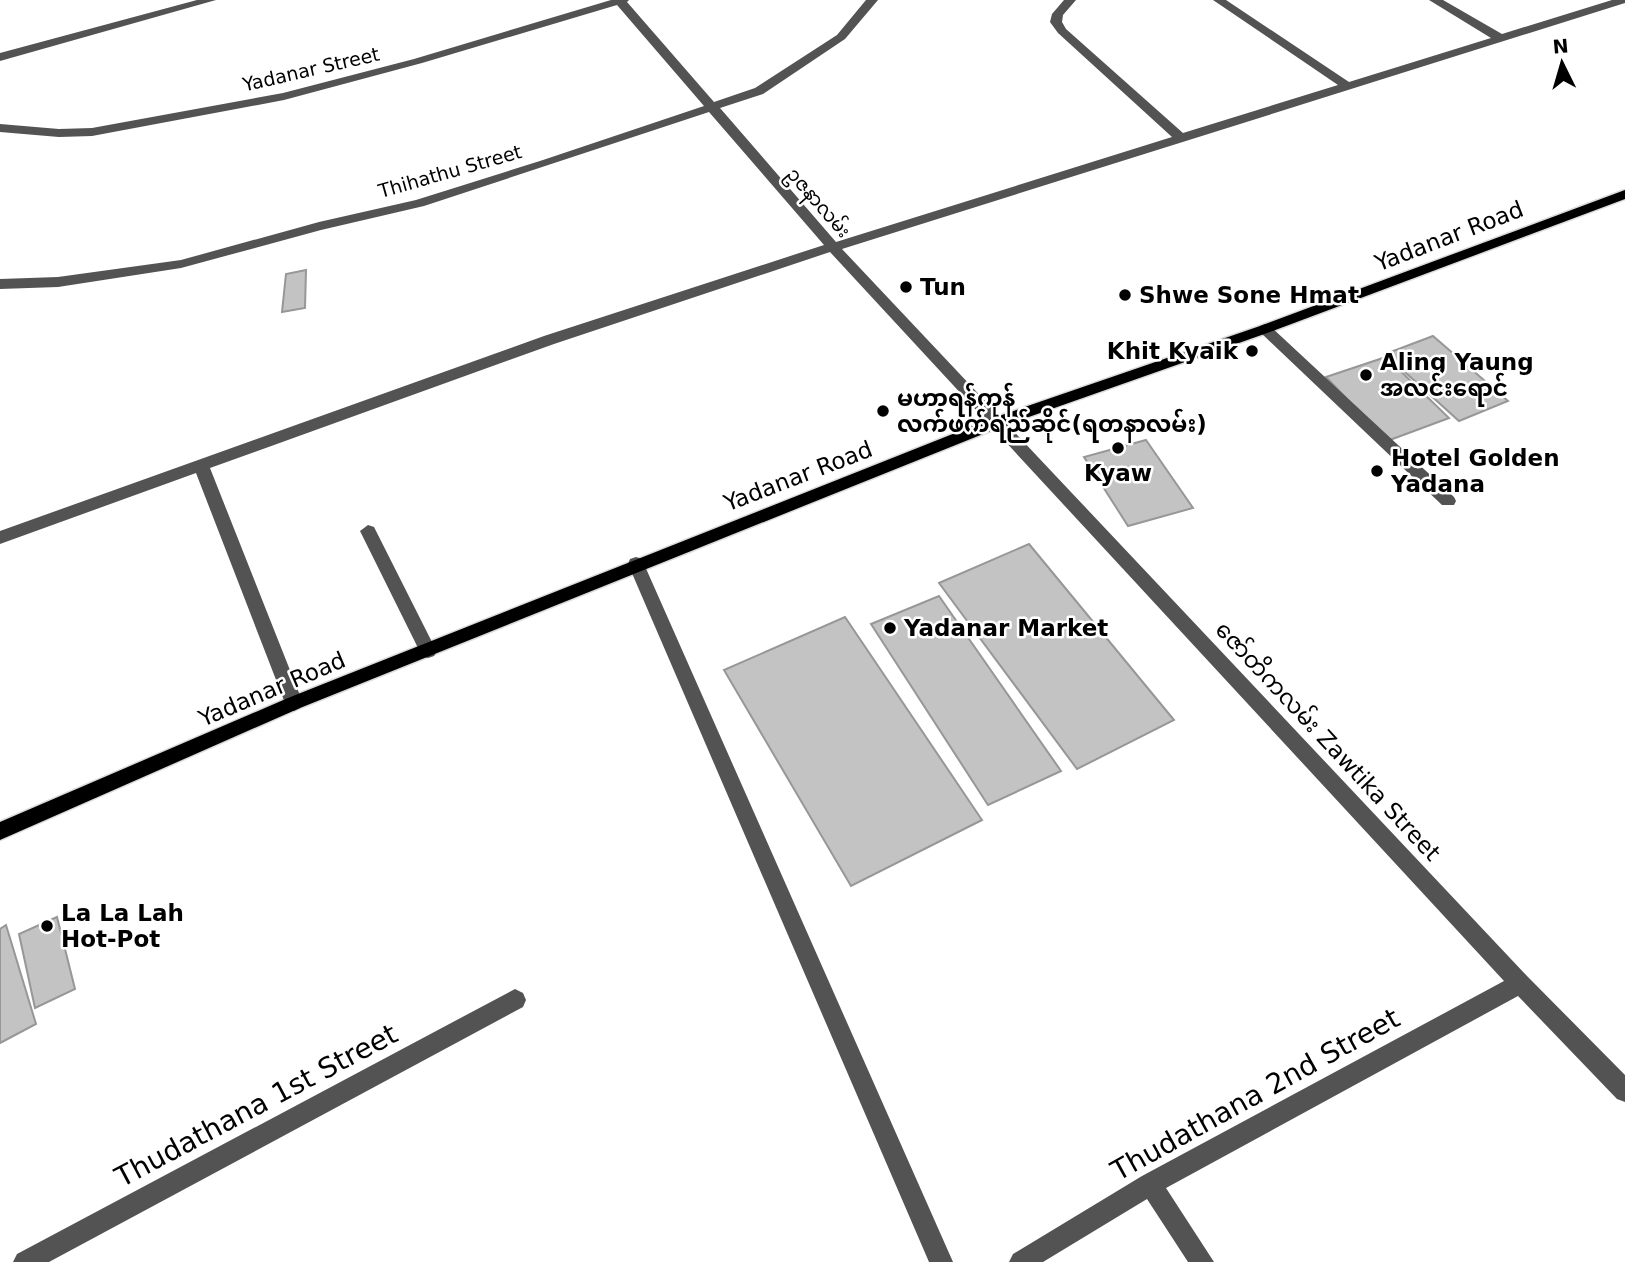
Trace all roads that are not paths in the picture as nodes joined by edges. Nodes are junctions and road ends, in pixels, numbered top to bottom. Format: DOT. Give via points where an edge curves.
graph roads {
  1 [pos="210,0"];
  2 [pos="872,0"];
  3 [pos="1070,0"];
  4 [pos="1219,0"];
  5 [pos="1435,0"];
  6 [pos="1624,0"];
  7 [pos="621,1"];
  8 [pos="193,2"];
  9 [pos="1502,39"];
  10 [pos="0,57"];
  11 [pos="1347,86"];
  12 [pos="711,107"];
  13 [pos="0,128"];
  14 [pos="1182,139"];
  15 [pos="1625,194"];
  16 [pos="832,247"];
  17 [pos="0,284"];
  18 [pos="1265,329"];
  19 [pos="998,422"];
  20 [pos="201,465"];
  21 [pos="1448,501"];
  22 [pos="368,531"];
  23 [pos="0,538"];
  24 [pos="636,564"];
  25 [pos="428,651"];
  26 [pos="294,703"];
  27 [pos="0,831"];
  28 [pos="1520,983"];
  29 [pos="514,1000"];
  30 [pos="1625,1091"];
  31 [pos="1150,1184"];
  32 [pos="25,1262"];
  33 [pos="941,1262"];
  34 [pos="1021,1262"];
  35 [pos="1202,1262"];
  1 -- 8 [label="street"];
  2 -- 12 [label="street, Thihathu Street" via="841,37 759,91"];
  3 -- 14 [label="street" via="1058,14 1056,22 1062,31"];
  4 -- 11 [label="street"];
  5 -- 9 [label="street"];
  6 -- 9 [label="street"];
  7 -- 12 [label="street, ဥဇနာလမ်း"];
  7 -- 13 [label="street, Yadanar Street" via="284,96 92,132"];
  8 -- 10 [label="street"];
  9 -- 11 [label="street"];
  11 -- 14 [label="street"];
  12 -- 16 [label="street, ဥဇနာလမ်း"];
  12 -- 17 [label="street, Thihathu Street" via="419,203 181,264 58,282"];
  14 -- 16 [label="street"];
  15 -- 18 [label="main road, Yadanar Road"];
  16 -- 19 [label="street, ဥဇနာလမ်း"];
  16 -- 20 [label="street" via="549,340"];
  18 -- 19 [label="main road, Yadanar Road"];
  18 -- 21 [label="street"];
  19 -- 24 [label="main road, Yadanar Road"];
  19 -- 28 [label="street, ဇော်တိကလမ်း Zawtika Street"];
  20 -- 23 [label="street"];
  20 -- 26 [label="street"];
  22 -- 25 [label="street"];
  24 -- 25 [label="main road, Yadanar Road"];
  24 -- 33 [label="street"];
  25 -- 26 [label="main road, Yadanar Road"];
  26 -- 27 [label="main road, Yadanar Road"];
  28 -- 30 [label="street, ဇော်တိကလမ်း Zawtika Street"];
  28 -- 31 [label="street, Thudathana 2nd Street"];
  29 -- 32 [label="street, Thudathana 1st Street"];
  31 -- 34 [label="street, Thudathana 2nd Street"];
  31 -- 35 [label="street"];
}
